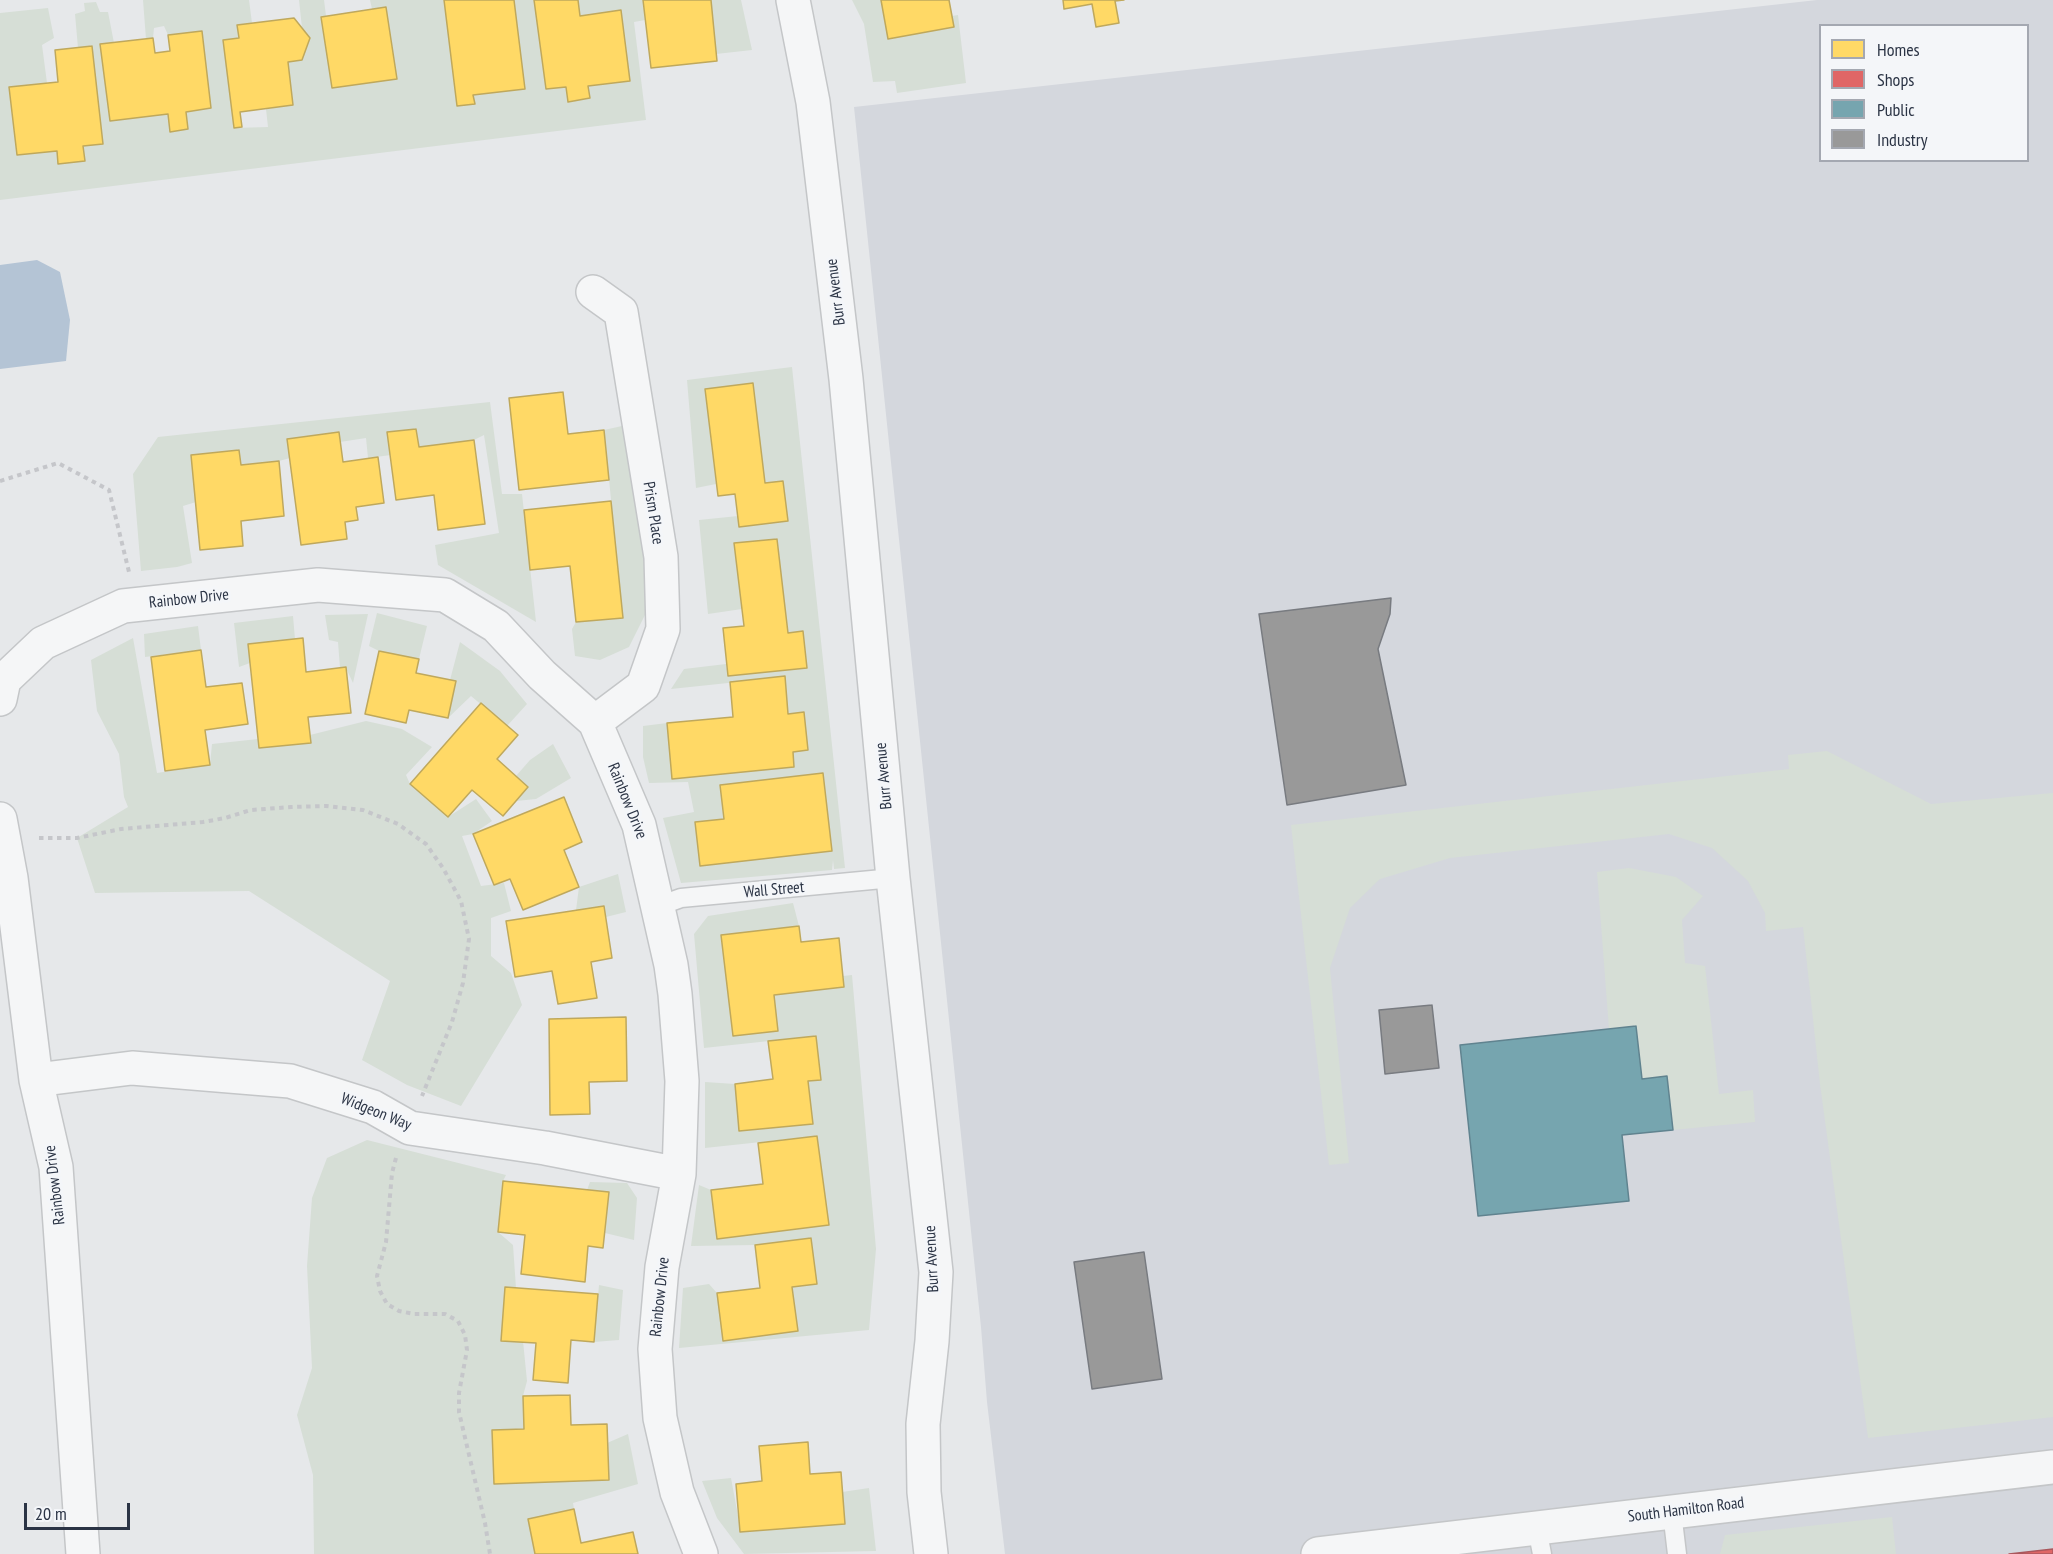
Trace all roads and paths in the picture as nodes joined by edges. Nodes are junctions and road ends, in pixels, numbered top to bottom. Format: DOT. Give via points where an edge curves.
graph roads {
  1 [pos="793,0"];
  2 [pos="593,292"];
  3 [pos="0,481"];
  4 [pos="138,604"];
  5 [pos="0,699"];
  6 [pos="595,722"];
  7 [pos="0,819"];
  8 [pos="893,878"];
  9 [pos="656,907"];
  10 [pos="36,1080"];
  11 [pos="679,1174"];
  12 [pos="2053,1467"];
  13 [pos="1672,1512"];
  14 [pos="1540,1541"];
  15 [pos="83,1554"];
  16 [pos="701,1554"];
  17 [pos="931,1554"];
  18 [pos="1318,1554"];
  19 [pos="1677,1554"];
  1 -- 8 [label="street, Burr Avenue" via="813,102 846,380"];
  2 -- 6 [label="street, Prism Place" via="621,312 661,556 663,629 643,686"];
  3 -- 4 [label="path" via="58,463 109,489"];
  4 -- 5 [label="street, Rainbow Drive" via="123,606 43,643 4,680"];
  4 -- 6 [label="street, Rainbow Drive" via="318,585 445,595 496,626 542,675"];
  6 -- 9 [label="street, Rainbow Drive" via="639,825"];
  7 -- 10 [label="street, Rainbow Drive"];
  8 -- 9 [label="lane, Wall Street" via="681,898"];
  8 -- 17 [label="street, Burr Avenue" via="936,1272 923,1424 924,1492"];
  9 -- 11 [label="street, Rainbow Drive" via="675,994 682,1081"];
  10 -- 11 [label="street, Widgeon Way" via="132,1068 290,1081 373,1107 410,1128 545,1148"];
  10 -- 15 [label="street, Rainbow Drive" via="56,1167"];
  11 -- 16 [label="street, Rainbow Drive" via="662,1267 655,1349 660,1418 677,1492"];
  12 -- 13 [label="street, South Hamilton Road"];
  13 -- 14 [label="street, South Hamilton Road"];
  13 -- 19 [label="lane"];
  14 -- 18 [label="street, South Hamilton Road"];
}
